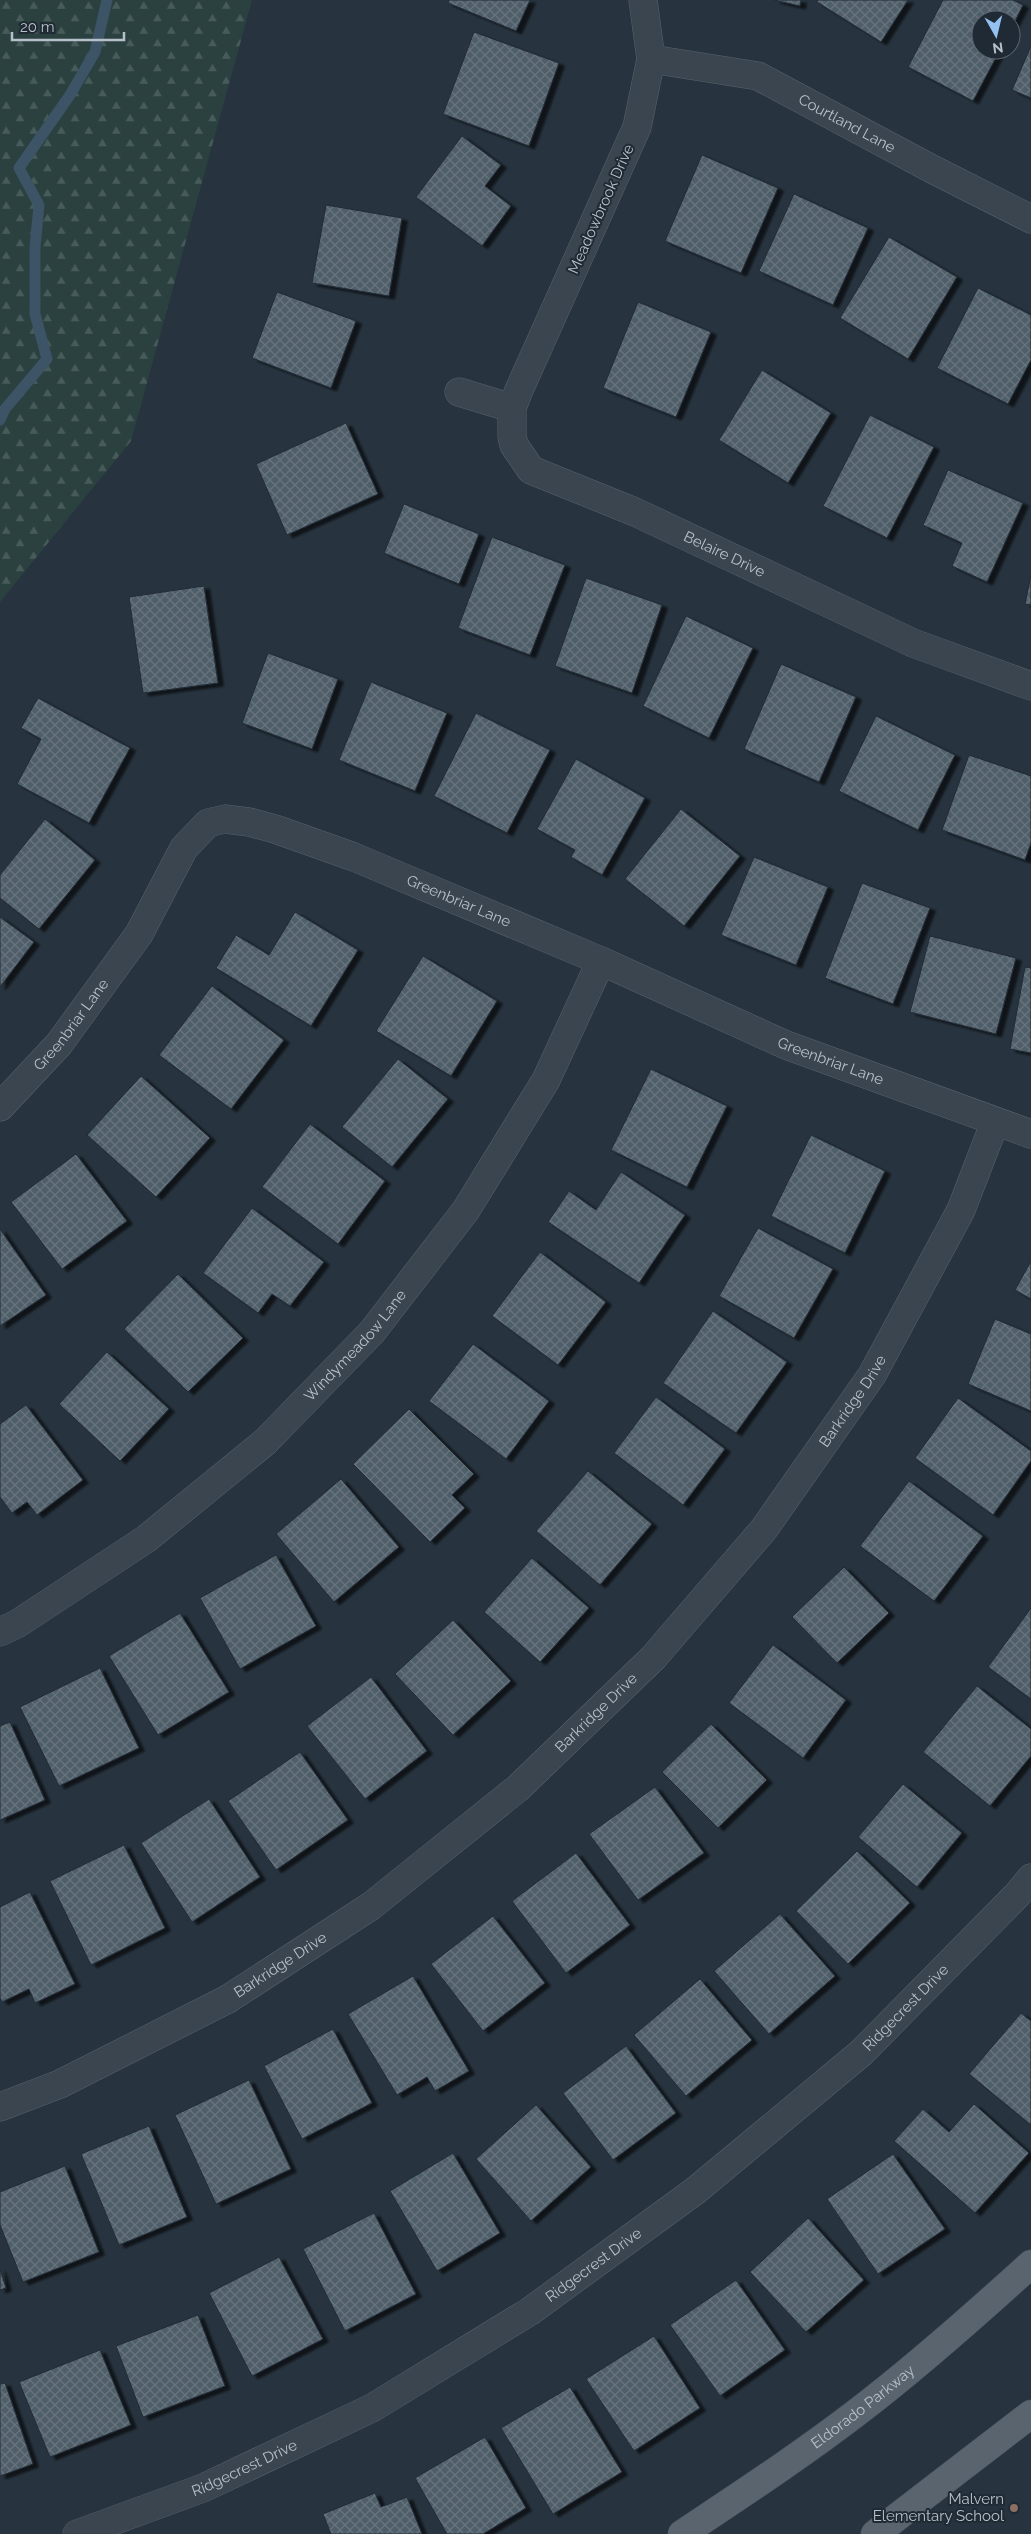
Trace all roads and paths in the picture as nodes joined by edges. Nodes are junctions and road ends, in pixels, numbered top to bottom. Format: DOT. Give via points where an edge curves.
graph roads {
  1 [pos="643,0"];
  2 [pos="651,59"];
  3 [pos="1031,218"];
  4 [pos="459,392"];
  5 [pos="512,408"];
  6 [pos="1031,686"];
  7 [pos="602,961"];
  8 [pos="0,1107"];
  9 [pos="995,1122"];
  10 [pos="1031,1134"];
  11 [pos="0,1632"];
  12 [pos="1031,1878"];
  13 [pos="0,2108"];
  14 [pos="1031,2264"];
  15 [pos="1031,2414"];
  16 [pos="78,2534"];
  17 [pos="682,2534"];
  18 [pos="875,2534"];
  1 -- 2 [label="street, Meadowbrook Drive"];
  2 -- 3 [label="street, Courtland Lane" via="758,76"];
  2 -- 5 [label="street, Meadowbrook Drive" via="637,127"];
  4 -- 5 [label="street"];
  5 -- 6 [label="street, Belaire Drive" via="514,445 531,470 635,512 913,643"];
  7 -- 8 [label="street, Greenbriar Lane" via="354,857 275,829 225,819 208,823 184,848 139,934 59,1044"];
  7 -- 9 [label="street, Greenbriar Lane" via="786,1045"];
  7 -- 11 [label="street, Windymeadow Lane" via="546,1080 471,1202 372,1332 265,1442 146,1540"];
  9 -- 10 [label="street, Greenbriar Lane"];
  9 -- 13 [label="street, Barkridge Drive" via="962,1210 872,1375 764,1529 654,1658 518,1788 371,1906 228,1999 60,2084"];
  12 -- 16 [label="street, Ridgecrest Drive" via="862,2053 695,2191 529,2312 372,2408 203,2488"];
  14 -- 17 [label="main road, Eldorado Parkway" via="963,2326 860,2410"];
  15 -- 18 [label="main road"];
}
